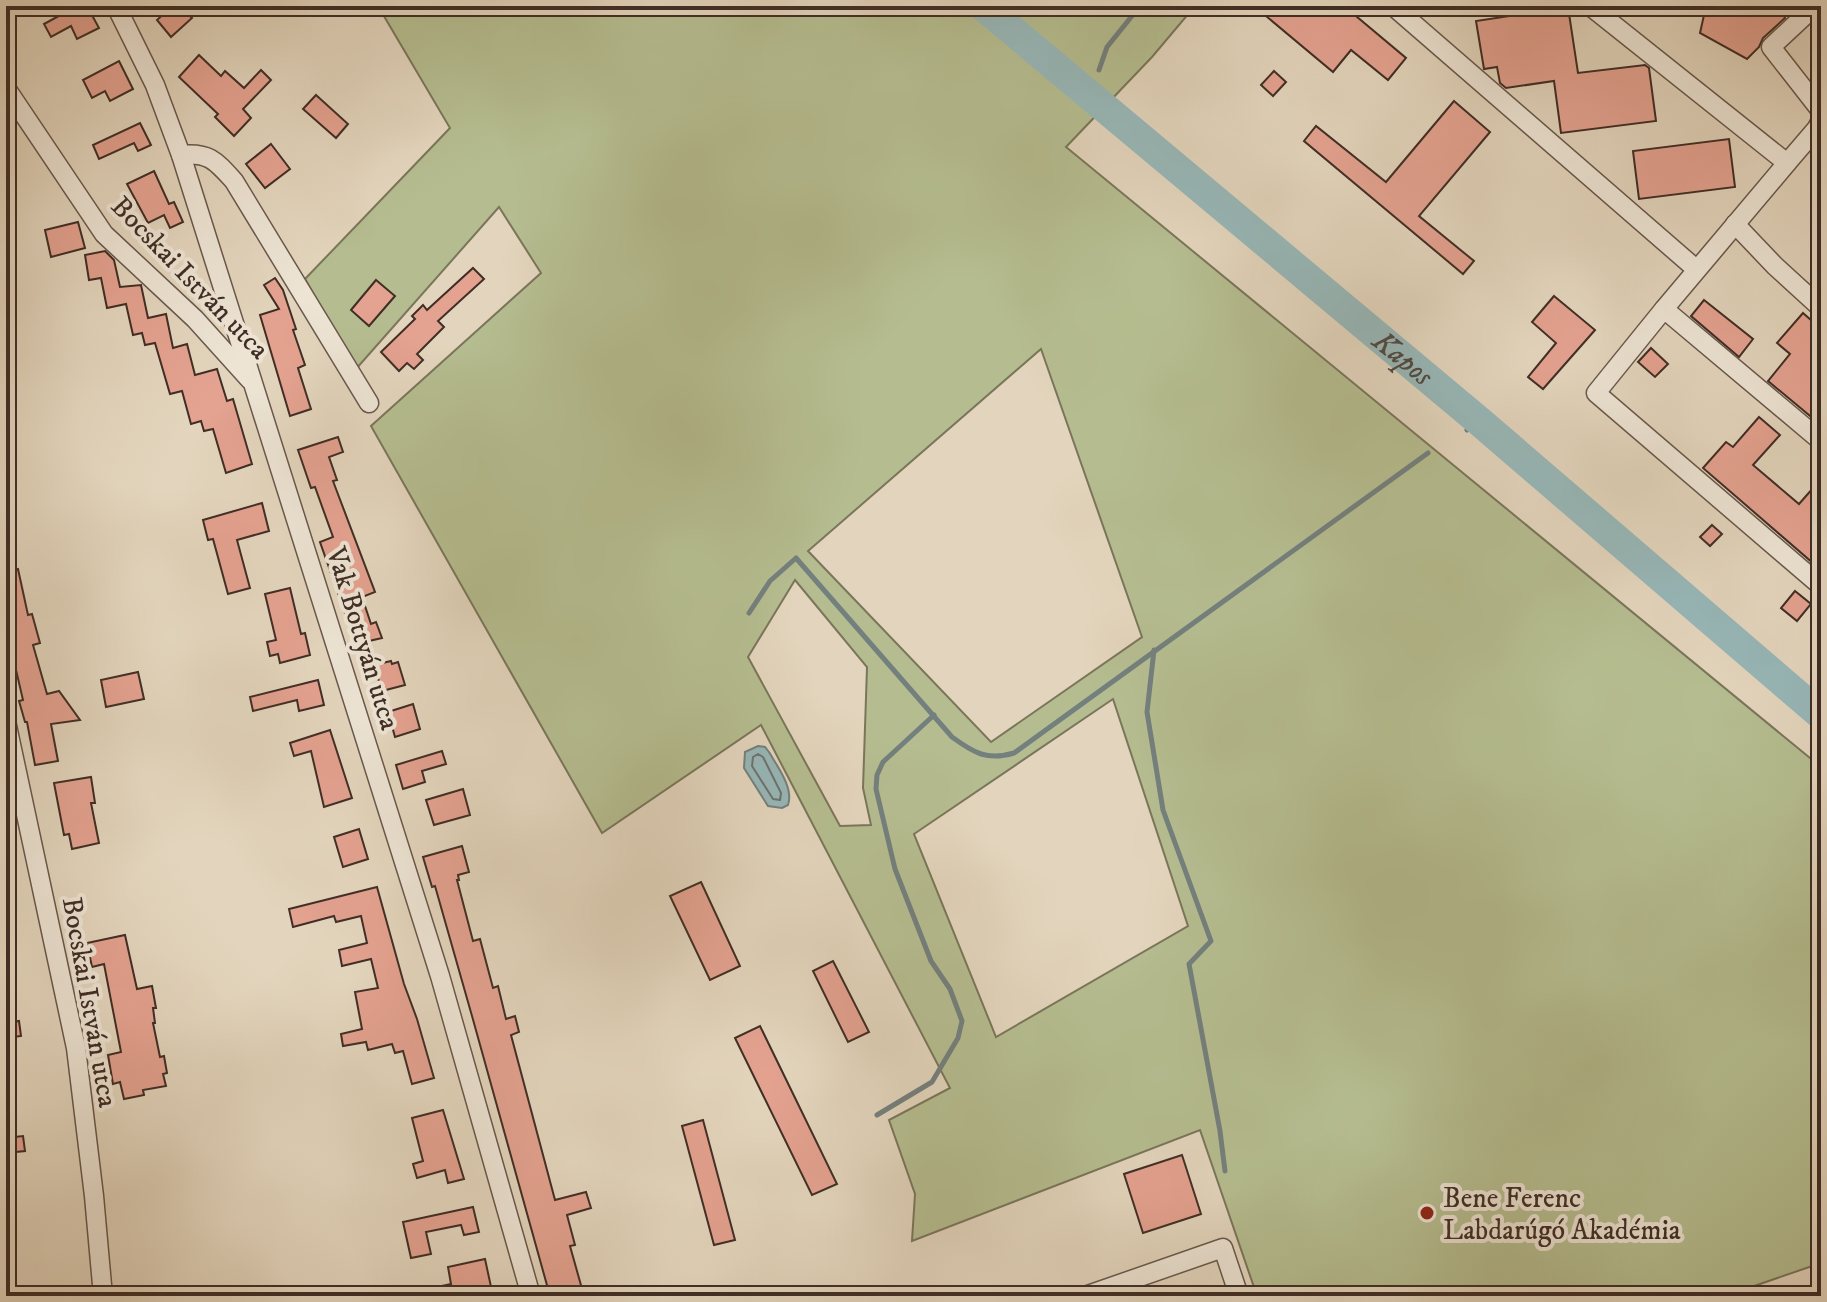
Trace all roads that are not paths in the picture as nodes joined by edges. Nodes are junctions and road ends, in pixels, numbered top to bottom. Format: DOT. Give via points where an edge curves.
graph roads {
  1 [pos="116,6"];
  2 [pos="1393,6"];
  3 [pos="1590,6"];
  4 [pos="1815,6"];
  5 [pos="6,88"];
  6 [pos="1821,111"];
  7 [pos="1821,120"];
  8 [pos="181,155"];
  9 [pos="1787,163"];
  10 [pos="1735,224"];
  11 [pos="1696,269"];
  12 [pos="1821,308"];
  13 [pos="1664,309"];
  14 [pos="255,385"];
  15 [pos="369,403"];
  16 [pos="1821,441"];
  17 [pos="1821,586"];
  18 [pos="6,721"];
  19 [pos="103,1296"];
  20 [pos="531,1296"];
  21 [pos="1085,1296"];
  22 [pos="1239,1296"];
  1 -- 8 [label="street, Vak Bottyán utca" via="155,85"];
  2 -- 11 [label="street"];
  3 -- 9 [label="street"];
  4 -- 6 [label="street" via="1771,47"];
  5 -- 14 [label="street, Bocskai István utca" via="104,234 195,319"];
  7 -- 9 [label="street"];
  8 -- 14 [label="street, Vak Bottyán utca"];
  8 -- 15 [label="street" via="208,157 234,181"];
  9 -- 10 [label="street"];
  10 -- 11 [label="street"];
  10 -- 12 [label="street"];
  11 -- 13 [label="street"];
  13 -- 16 [label="street"];
  13 -- 17 [label="street" via="1596,393"];
  14 -- 20 [label="street, Vak Bottyán utca" via="440,976"];
  18 -- 19 [label="street, Bocskai István utca" via="76,1048"];
  21 -- 22 [label="street" via="1223,1248"];
}
